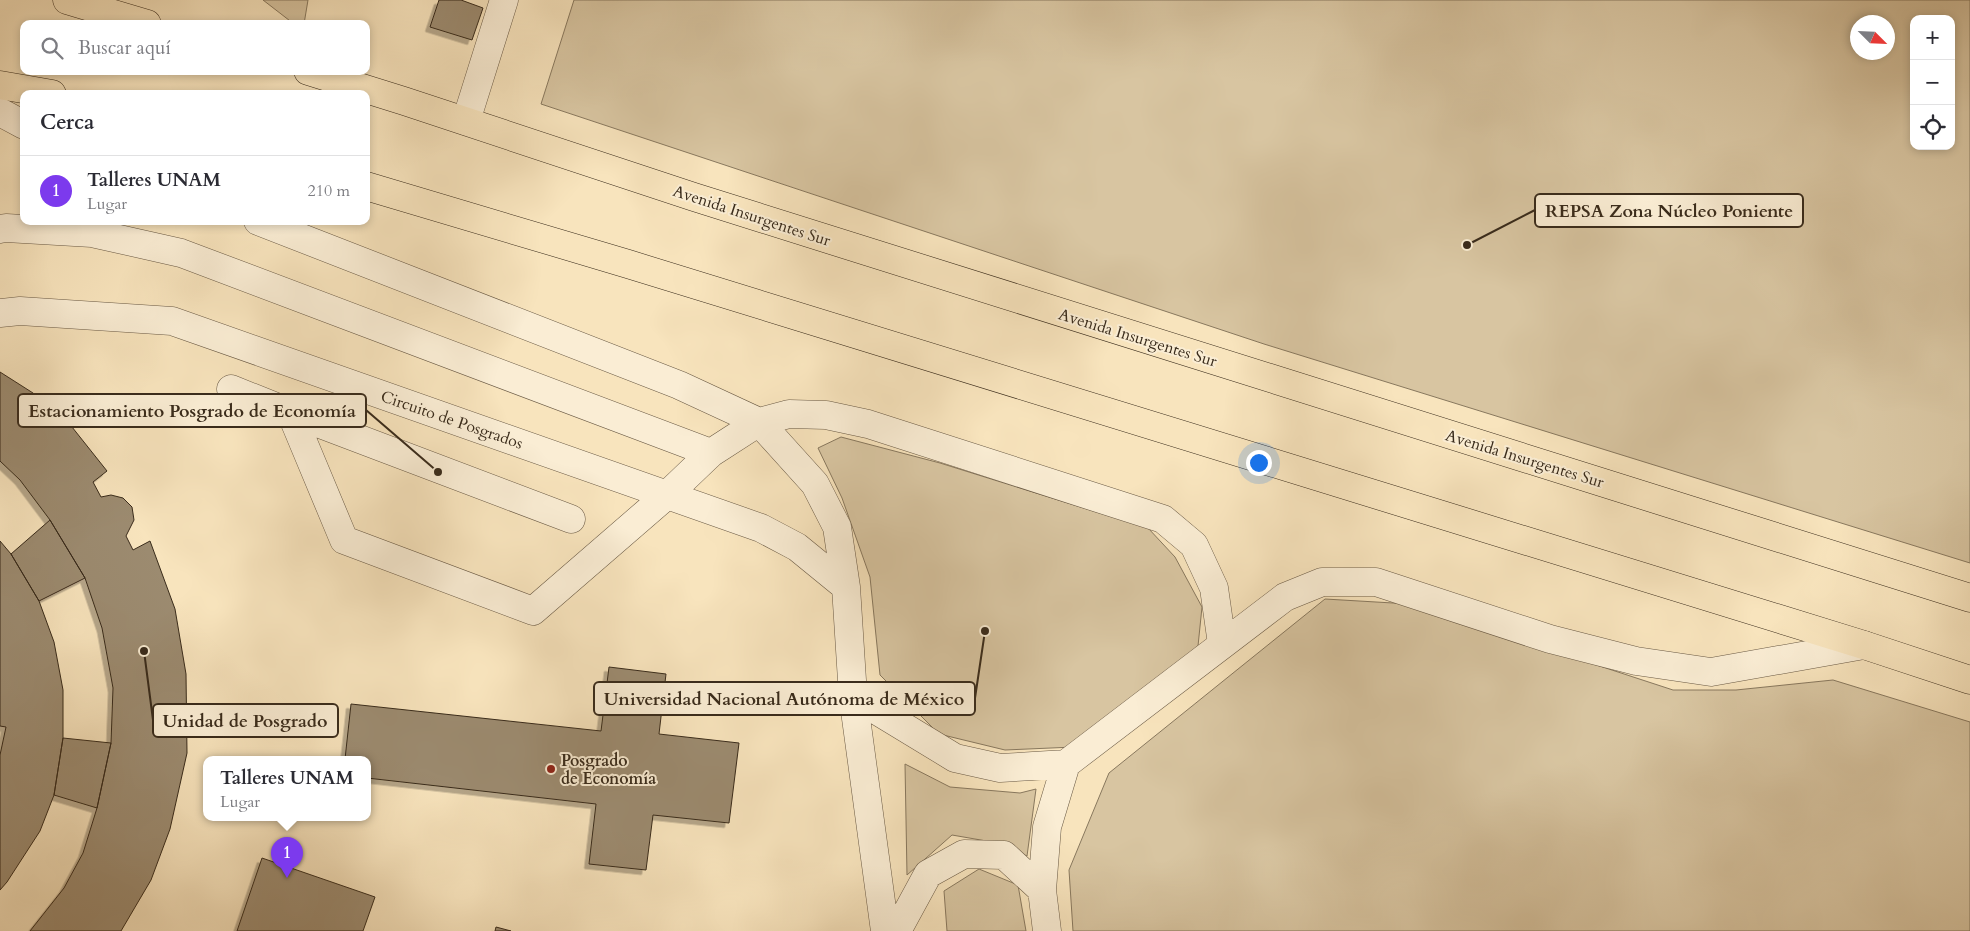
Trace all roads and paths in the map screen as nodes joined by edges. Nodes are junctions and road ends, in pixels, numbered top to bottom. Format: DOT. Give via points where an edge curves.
graph roads {
  1 [pos="67,0"];
  2 [pos="504,0"];
  3 [pos="134,20"];
  4 [pos="321,75"];
  5 [pos="0,84"];
  6 [pos="31,90"];
  7 [pos="368,90"];
  8 [pos="370,91"];
  9 [pos="0,112"];
  10 [pos="466,121"];
  11 [pos="20,123"];
  12 [pos="370,187"];
  13 [pos="268,225"];
  14 [pos="0,229"];
  15 [pos="0,313"];
  16 [pos="231,389"];
  17 [pos="291,412"];
  18 [pos="759,422"];
  19 [pos="711,454"];
  20 [pos="667,495"];
  21 [pos="572,519"];
  22 [pos="846,587"];
  23 [pos="1970,598"];
  24 [pos="1222,644"];
  25 [pos="1864,645"];
  26 [pos="1970,680"];
  27 [pos="853,696"];
  28 [pos="1066,764"];
  29 [pos="1042,890"];
  30 [pos="885,931"];
  31 [pos="897,931"];
  32 [pos="1047,931"];
  1 -- 3 [label="main road"];
  2 -- 10 [label="street"];
  4 -- 7 [label="main road, Avenida Insurgentes Sur"];
  5 -- 6 [label="main road"];
  8 -- 10 [label="main road, Avenida Insurgentes Sur"];
  9 -- 11 [label="street"];
  10 -- 23 [label="main road, Avenida Insurgentes Sur" via="694,197"];
  12 -- 25 [label="main road"];
  13 -- 18 [label="street" via="678,385"];
  14 -- 19 [label="street" via="92,233 181,253"];
  15 -- 20 [label="street, Circuito de Posgrados" via="20,311 172,321"];
  16 -- 17 [label="street"];
  17 -- 20 [label="street" via="344,540 533,611"];
  17 -- 21 [label="street"];
  18 -- 19 [label="street"];
  18 -- 22 [label="street" via="815,484 837,527"];
  18 -- 24 [label="street" via="789,414 826,415 868,424 1163,519 1194,545 1214,588"];
  19 -- 20 [label="street"];
  20 -- 22 [label="street, Circuito de Posgrados" via="761,528 797,546"];
  22 -- 27 [label="street"];
  24 -- 25 [label="street" via="1285,598 1322,582 1376,582 1550,640 1636,661 1711,672"];
  24 -- 28 [label="street"];
  25 -- 26 [label="main road"];
  27 -- 28 [label="street" via="955,758 1000,768"];
  27 -- 30 [label="street"];
  28 -- 29 [label="street" via="1047,827"];
  29 -- 31 [label="street" via="1004,856 964,854 928,874"];
  29 -- 32 [label="street"];
}
